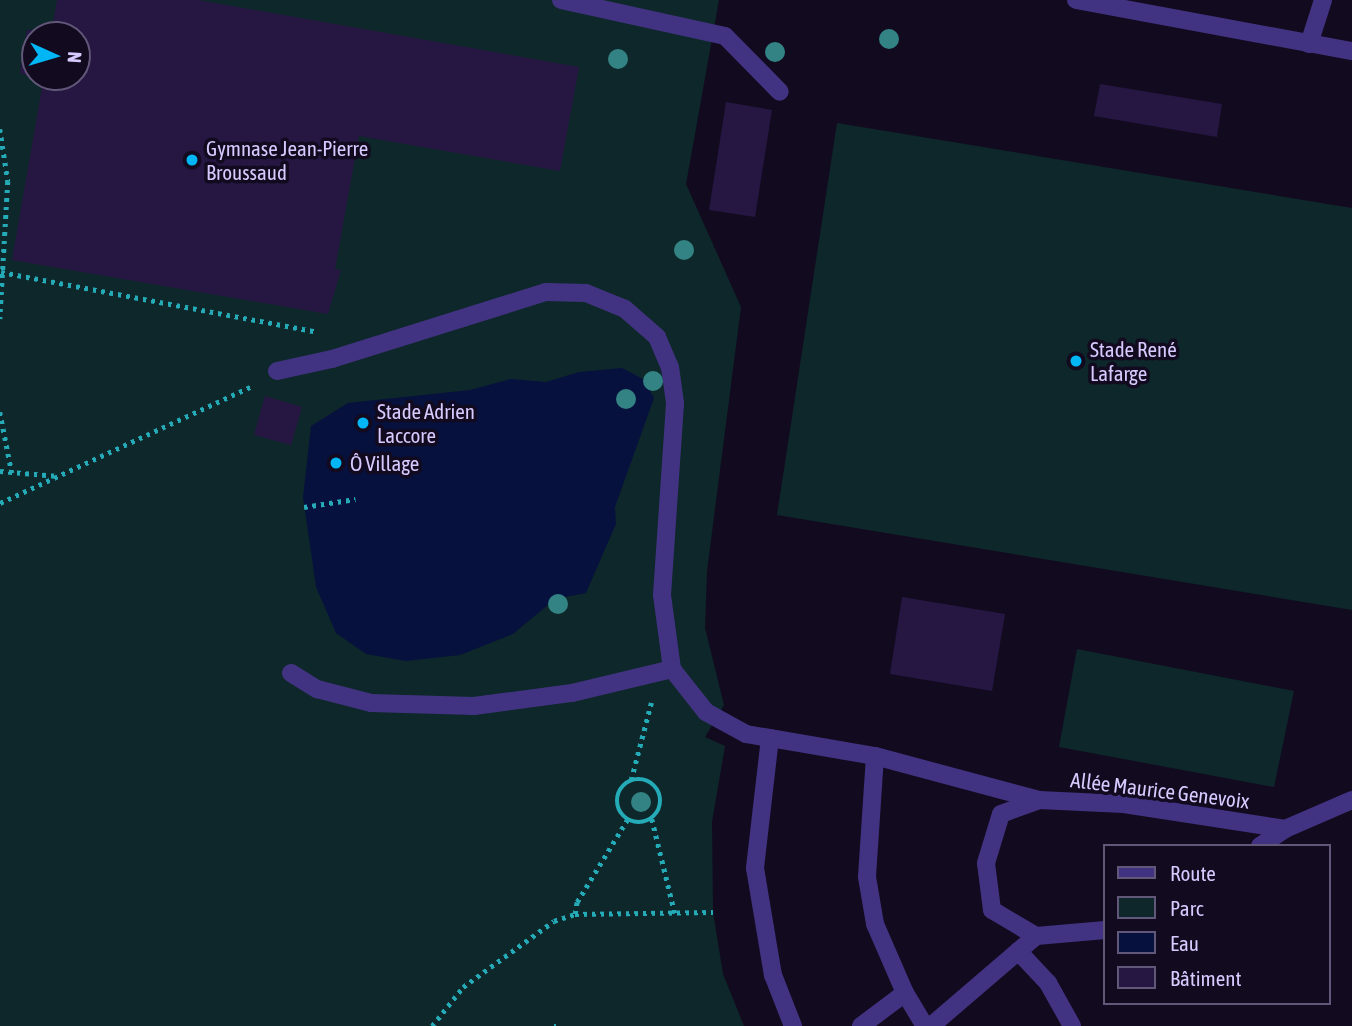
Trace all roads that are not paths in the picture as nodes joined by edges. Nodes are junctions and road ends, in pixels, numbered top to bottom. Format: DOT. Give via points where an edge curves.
graph roads {
  1 [pos="561,0"];
  2 [pos="1076,0"];
  3 [pos="1323,0"];
  4 [pos="1309,44"];
  5 [pos="1352,51"];
  6 [pos="780,92"];
  7 [pos="277,371"];
  8 [pos="672,669"];
  9 [pos="291,673"];
  10 [pos="770,738"];
  11 [pos="876,756"];
  12 [pos="1039,800"];
  13 [pos="1352,800"];
  14 [pos="1285,829"];
  15 [pos="1263,844"];
  16 [pos="1104,930"];
  17 [pos="1036,936"];
  18 [pos="1018,951"];
  19 [pos="905,993"];
  20 [pos="793,1026"];
  21 [pos="861,1026"];
  22 [pos="925,1026"];
  23 [pos="931,1026"];
  24 [pos="1072,1026"];
  1 -- 6 [label="street" via="725,36"];
  2 -- 4 [label="street"];
  3 -- 4 [label="street"];
  4 -- 5 [label="street"];
  7 -- 8 [label="street" via="332,359 545,292 586,293 625,309 657,337 670,367 674,392 662,595"];
  8 -- 9 [label="street" via="509,702 418,706 371,703 317,690"];
  8 -- 10 [label="street" via="684,691 723,726"];
  10 -- 11 [label="street"];
  10 -- 20 [label="street" via="755,868 773,975"];
  11 -- 12 [label="street"];
  11 -- 19 [label="street" via="867,877 875,924"];
  12 -- 14 [label="street, Allée Maurice Genevoix" via="1124,804"];
  12 -- 17 [label="street, Allée Maurice Genevoix" via="1001,814 986,863 992,910"];
  13 -- 14 [label="street"];
  14 -- 15 [label="street"];
  16 -- 17 [label="street"];
  17 -- 18 [label="street"];
  18 -- 23 [label="street"];
  18 -- 24 [label="street" via="1048,983"];
  19 -- 21 [label="street"];
  19 -- 22 [label="street"];
}
